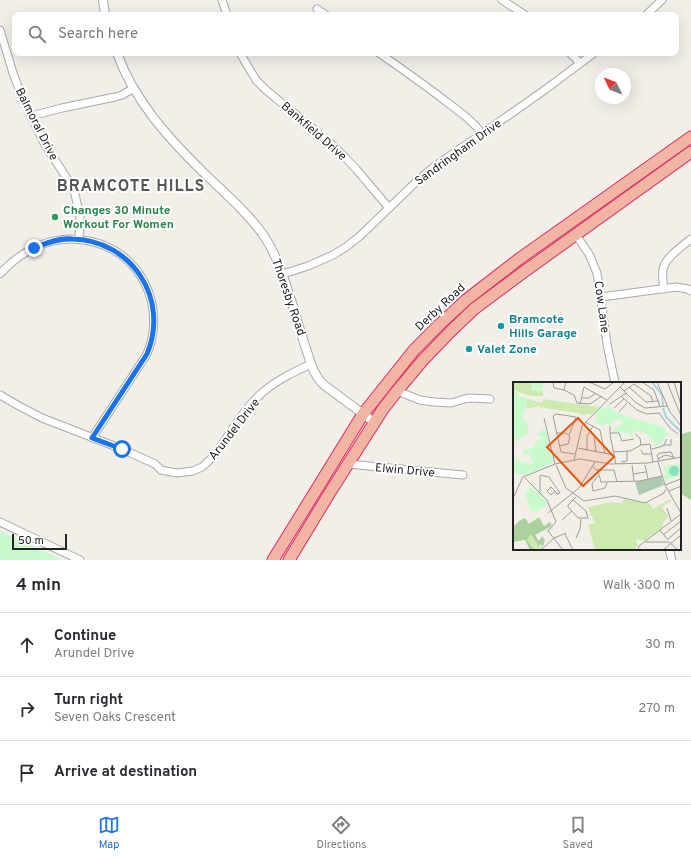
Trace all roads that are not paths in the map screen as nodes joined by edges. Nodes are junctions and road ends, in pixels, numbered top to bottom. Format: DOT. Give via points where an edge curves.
graph roads {
  1 [pos="103,0"];
  2 [pos="222,0"];
  3 [pos="502,0"];
  4 [pos="662,0"];
  5 [pos="317,8"];
  6 [pos="105,12"];
  7 [pos="225,12"];
  8 [pos="322,12"];
  9 [pos="520,12"];
  10 [pos="649,12"];
  11 [pos="0,30"];
  12 [pos="118,56"];
  13 [pos="242,56"];
  14 [pos="383,56"];
  15 [pos="573,56"];
  16 [pos="590,56"];
  17 [pos="580,63"];
  18 [pos="134,88"];
  19 [pos="31,116"];
  20 [pos="482,134"];
  21 [pos="691,137"];
  22 [pos="691,152"];
  23 [pos="389,208"];
  24 [pos="576,235"];
  25 [pos="79,239"];
  26 [pos="691,239"];
  27 [pos="0,274"];
  28 [pos="283,274"];
  29 [pos="664,288"];
  30 [pos="691,291"];
  31 [pos="601,297"];
  32 [pos="311,364"];
  33 [pos="615,382"];
  34 [pos="397,391"];
  35 [pos="0,395"];
  36 [pos="490,399"];
  37 [pos="363,414"];
  38 [pos="374,422"];
  39 [pos="92,438"];
  40 [pos="348,464"];
  41 [pos="463,475"];
  42 [pos="0,522"];
  43 [pos="669,550"];
  44 [pos="80,560"];
  45 [pos="274,560"];
  46 [pos="289,560"];
  47 [pos="672,560"];
  1 -- 6 [label="street"];
  2 -- 7 [label="street"];
  3 -- 9 [label="street"];
  4 -- 10 [label="street"];
  5 -- 8 [label="street"];
  11 -- 19 [label="street, Balmoral Drive" via="13,73"];
  12 -- 18 [label="street, Thoresby Road"];
  13 -- 23 [label="street, Bankfield Drive" via="256,80 336,148"];
  14 -- 20 [label="street" via="474,123"];
  15 -- 17 [label="street"];
  16 -- 17 [label="street, Sandringham Drive"];
  17 -- 20 [label="street, Sandringham Drive"];
  18 -- 19 [label="street" via="115,97"];
  18 -- 28 [label="street, Thoresby Road" via="164,131 254,222 273,250"];
  19 -- 25 [label="street, Balmoral Drive" via="75,194 80,217"];
  20 -- 23 [label="street, Sandringham Drive" via="435,166"];
  21 -- 37 [label="highway, Derby Road" via="466,300 414,350"];
  22 -- 24 [label="highway, Derby Road"];
  23 -- 28 [label="street, Sandringham Drive" via="346,247 308,266"];
  24 -- 31 [label="street, Cow Lane" via="589,254 597,273"];
  24 -- 34 [label="highway, Derby Road" via="474,309 439,343"];
  25 -- 27 [label="street" via="52,241 34,248 15,260"];
  25 -- 39 [label="street" via="111,248 128,261 146,285 154,314 153,336 147,354"];
  26 -- 29 [label="street" via="664,264"];
  28 -- 32 [label="street, Thoresby Road"];
  29 -- 30 [label="street" via="676,287"];
  29 -- 31 [label="street"];
  31 -- 33 [label="street, Cow Lane"];
  32 -- 37 [label="street, Thoresby Road" via="315,375 324,385"];
  32 -- 39 [label="street, Arundel Drive" via="262,392 214,456 193,471 177,474 161,470 155,464"];
  34 -- 36 [label="street" via="420,400 434,402 451,403 468,398"];
  34 -- 38 [label="highway, Derby Road"];
  35 -- 39 [label="street, Arundel Drive" via="42,418"];
  37 -- 38 [label="street, Thoresby Road"];
  37 -- 45 [label="highway, Derby Road"];
  38 -- 40 [label="highway, Derby Road"];
  40 -- 41 [label="street, Elwin Drive"];
  40 -- 46 [label="highway, Derby Road"];
  42 -- 44 [label="street"];
  43 -- 47 [label="street"];
}
